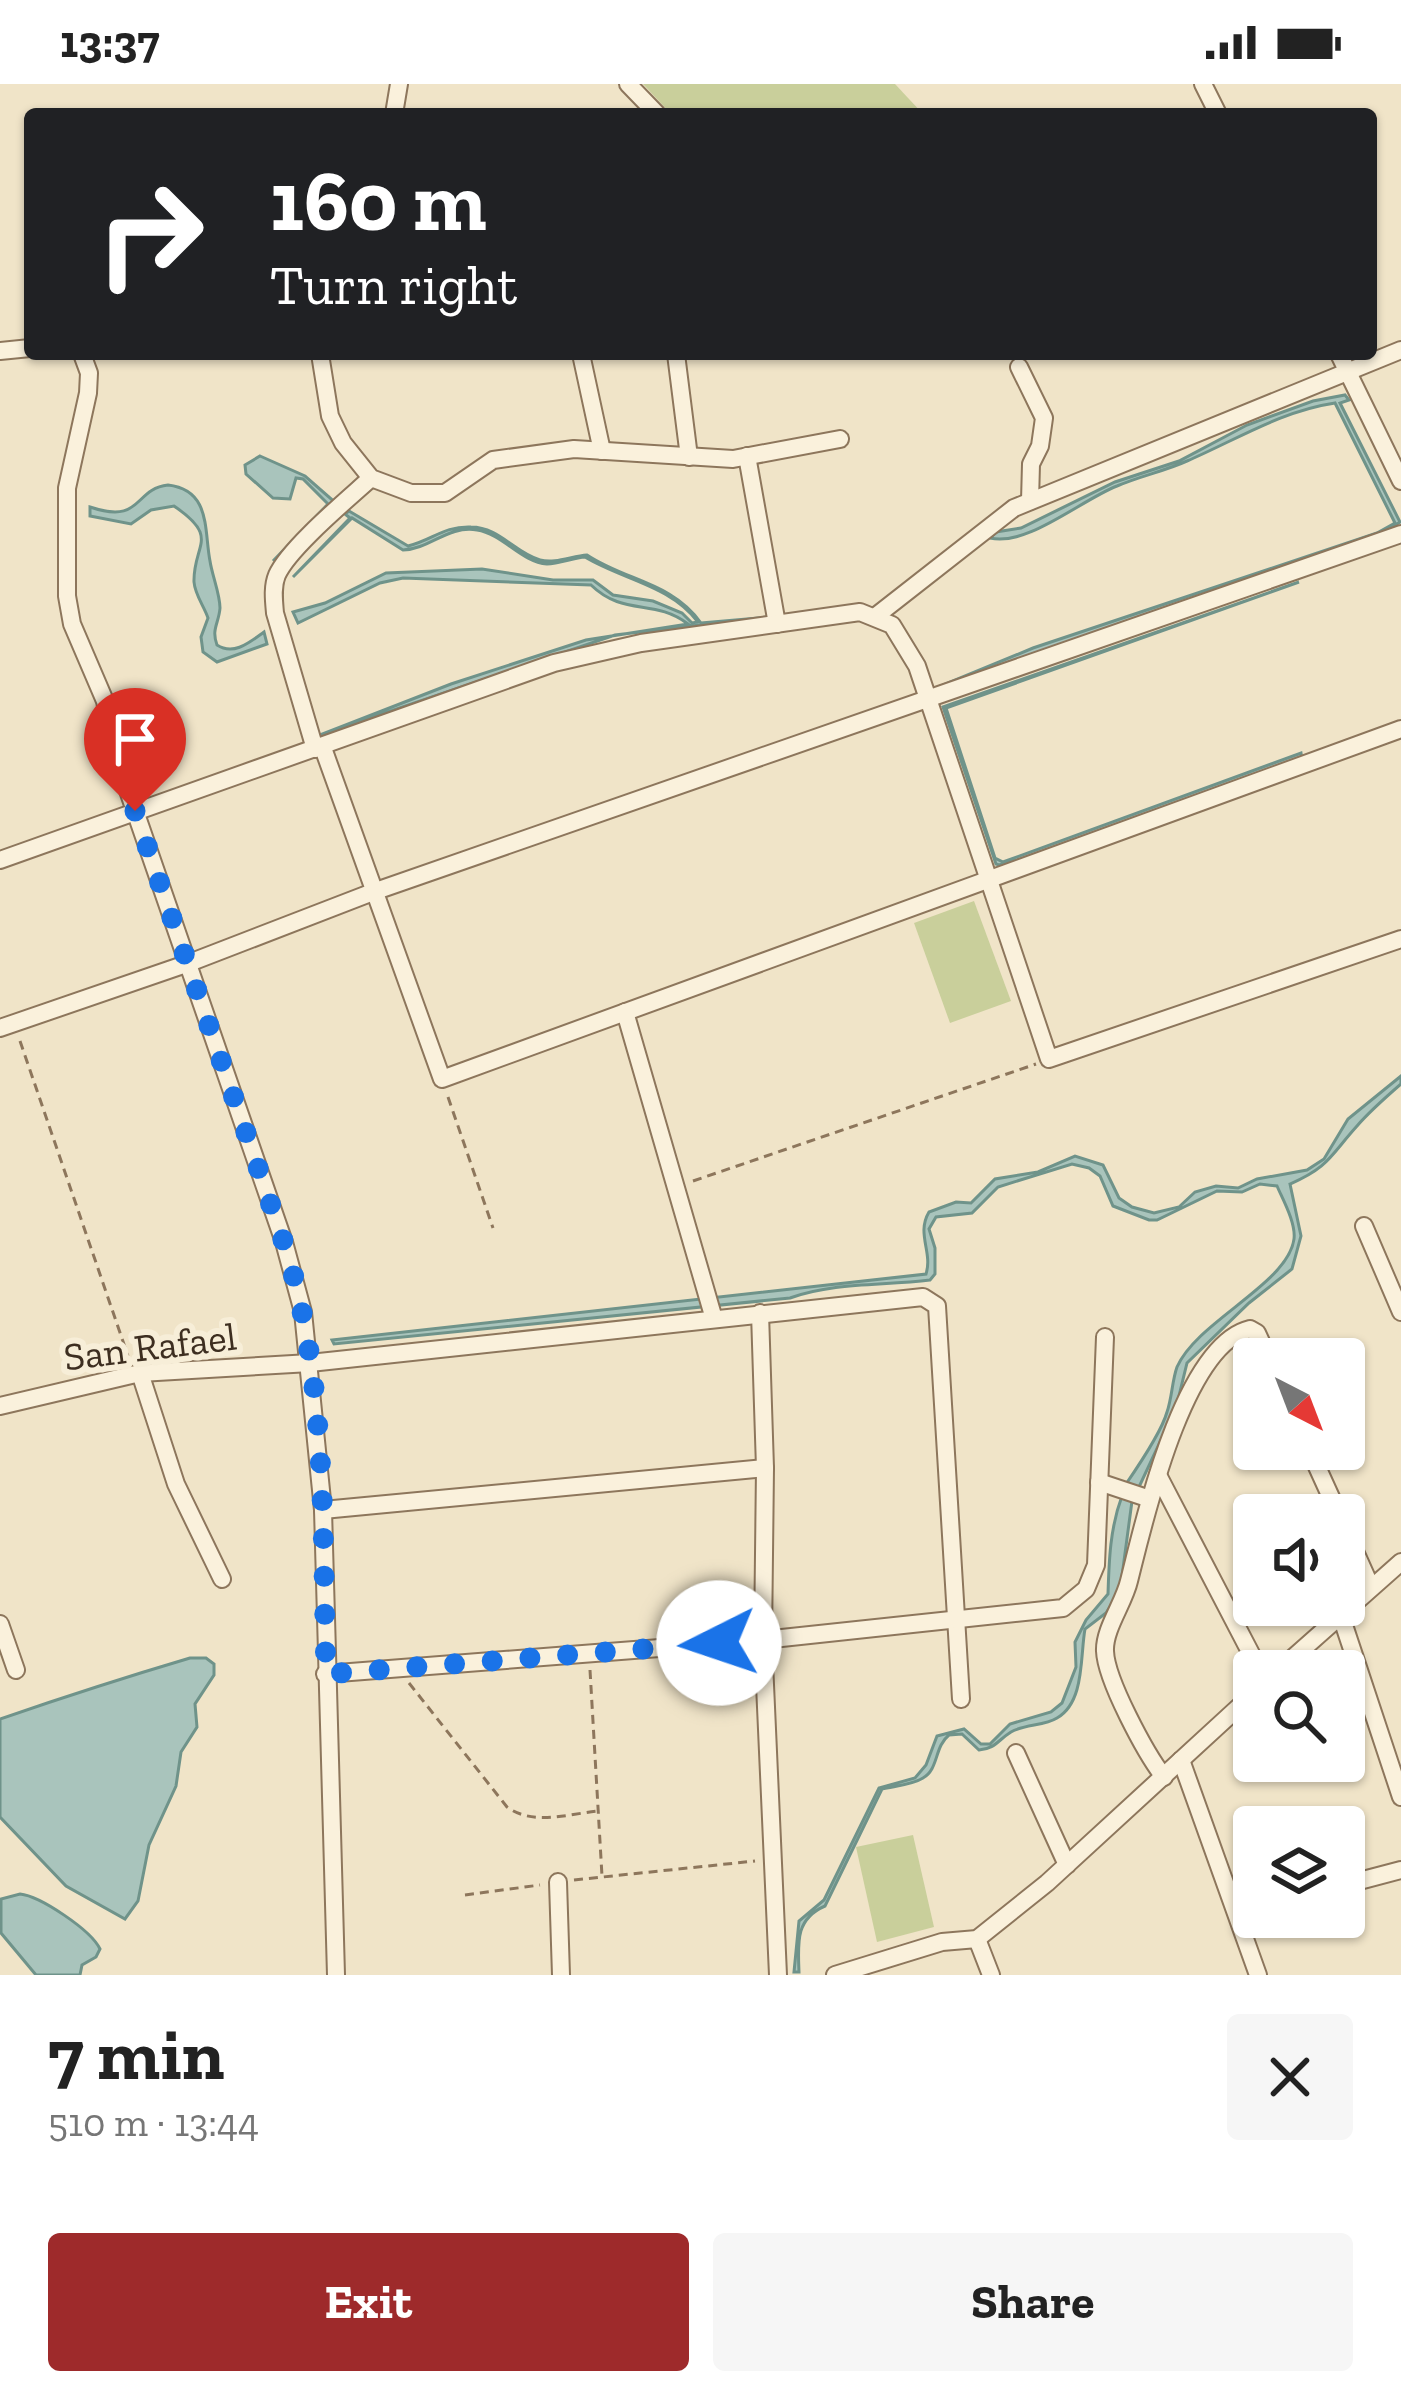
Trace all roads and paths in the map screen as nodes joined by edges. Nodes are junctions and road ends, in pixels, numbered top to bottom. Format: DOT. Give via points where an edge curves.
graph roads {
  1 [pos="628,84"];
  2 [pos="651,108"];
  3 [pos="83,360"];
  4 [pos="321,360"];
  5 [pos="581,360"];
  6 [pos="677,360"];
  7 [pos="1342,360"];
  8 [pos="1376,360"];
  9 [pos="1018,367"];
  10 [pos="1348,371"];
  11 [pos="840,439"];
  12 [pos="602,451"];
  13 [pos="747,456"];
  14 [pos="688,457"];
  15 [pos="371,478"];
  16 [pos="1401,481"];
  17 [pos="1030,501"];
  18 [pos="1401,535"];
  19 [pos="875,616"];
  20 [pos="777,624"];
  21 [pos="929,700"];
  22 [pos="1401,729"];
  23 [pos="319,748"];
  24 [pos="135,811"];
  25 [pos="0,860"];
  26 [pos="989,880"];
  27 [pos="373,892"];
  28 [pos="1401,939"];
  29 [pos="190,964"];
  30 [pos="625,1012"];
  31 [pos="7,1025"];
  32 [pos="1049,1060"];
  33 [pos="442,1079"];
  34 [pos="676,1186"];
  35 [pos="1364,1226"];
  36 [pos="493,1228"];
  37 [pos="1401,1312"];
  38 [pos="760,1313"];
  39 [pos="714,1319"];
  40 [pos="1105,1337"];
  41 [pos="1234,1338"];
  42 [pos="1259,1338"];
  43 [pos="1233,1339"];
  44 [pos="310,1363"];
  45 [pos="137,1373"];
  46 [pos="0,1406"];
  47 [pos="764,1468"];
  48 [pos="1158,1475"];
  49 [pos="1099,1482"];
  50 [pos="1150,1499"];
  51 [pos="323,1510"];
  52 [pos="1401,1562"];
  53 [pos="1365,1574"];
  54 [pos="222,1580"];
  55 [pos="1371,1587"];
  56 [pos="1365,1593"];
  57 [pos="956,1616"];
  58 [pos="0,1624"];
  59 [pos="1330,1626"];
  60 [pos="1344,1626"];
  61 [pos="763,1640"];
  62 [pos="1249,1650"];
  63 [pos="1302,1650"];
  64 [pos="588,1651"];
  65 [pos="397,1668"];
  66 [pos="16,1670"];
  67 [pos="326,1674"];
  68 [pos="961,1699"];
  69 [pos="1233,1712"];
  70 [pos="1016,1753"];
  71 [pos="1181,1760"];
  72 [pos="1164,1777"];
  73 [pos="1401,1797"];
  74 [pos="598,1811"];
  75 [pos="775,1859"];
  76 [pos="1067,1865"];
  77 [pos="1401,1870"];
  78 [pos="603,1877"];
  79 [pos="1365,1879"];
  80 [pos="558,1882"];
  81 [pos="466,1895"];
  82 [pos="977,1939"];
  83 [pos="336,1975"];
  84 [pos="561,1975"];
  85 [pos="778,1975"];
  86 [pos="835,1975"];
  87 [pos="992,1975"];
  88 [pos="1258,1975"];
  1 -- 2 [label="street"];
  3 -- 24 [label="street" via="88,393 67,488 67,596"];
  4 -- 15 [label="street" via="331,416"];
  5 -- 12 [label="street"];
  6 -- 14 [label="street"];
  7 -- 10 [label="street"];
  8 -- 10 [label="street"];
  9 -- 17 [label="street" via="1044,418"];
  10 -- 16 [label="street"];
  10 -- 17 [label="street"];
  11 -- 13 [label="street"];
  12 -- 14 [label="street"];
  12 -- 15 [label="street" via="493,460 434,495"];
  13 -- 14 [label="street"];
  13 -- 20 [label="street"];
  15 -- 23 [label="street" via="277,575 275,613"];
  17 -- 19 [label="street"];
  18 -- 21 [label="street"];
  19 -- 20 [label="street"];
  19 -- 21 [label="street" via="902,637"];
  20 -- 23 [label="street" via="554,663"];
  21 -- 26 [label="street"];
  21 -- 27 [label="street"];
  22 -- 26 [label="street"];
  23 -- 24 [label="street"];
  23 -- 27 [label="street"];
  24 -- 25 [label="street"];
  24 -- 29 [label="street"];
  26 -- 30 [label="street"];
  26 -- 32 [label="street"];
  27 -- 29 [label="street"];
  27 -- 33 [label="street"];
  28 -- 32 [label="street"];
  29 -- 31 [label="street"];
  29 -- 44 [label="street" via="295,1277"];
  30 -- 33 [label="street"];
  30 -- 34 [label="street"];
  31 -- 45 [label="path"];
  32 -- 34 [label="path"];
  33 -- 36 [label="path"];
  34 -- 39 [label="street"];
  35 -- 37 [label="street"];
  38 -- 39 [label="street, San Rafael"];
  38 -- 47 [label="street"];
  38 -- 57 [label="street, San Rafael" via="923,1298 937,1306"];
  39 -- 44 [label="street, San Rafael"];
  40 -- 49 [label="street"];
  41 -- 42 [label="street" via="1250,1329"];
  43 -- 48 [label="street" via="1187,1397"];
  44 -- 45 [label="street, San Rafael"];
  44 -- 51 [label="street"];
  45 -- 46 [label="street, San Rafael"];
  45 -- 54 [label="street" via="176,1484"];
  47 -- 51 [label="street"];
  47 -- 61 [label="street"];
  48 -- 50 [label="street"];
  48 -- 62 [label="street"];
  49 -- 50 [label="street"];
  49 -- 57 [label="street" via="1096,1565 1075,1601"];
  50 -- 72 [label="street" via="1105,1655"];
  51 -- 67 [label="street"];
  52 -- 55 [label="street"];
  53 -- 55 [label="street"];
  55 -- 56 [label="street"];
  57 -- 61 [label="street"];
  57 -- 68 [label="street"];
  58 -- 66 [label="street"];
  59 -- 63 [label="street"];
  60 -- 73 [label="street"];
  61 -- 64 [label="street"];
  61 -- 75 [label="street"];
  64 -- 65 [label="street"];
  64 -- 74 [label="path"];
  65 -- 67 [label="street"];
  65 -- 74 [label="path" via="517,1814"];
  67 -- 83 [label="street"];
  69 -- 71 [label="street"];
  70 -- 76 [label="street"];
  71 -- 72 [label="street"];
  71 -- 88 [label="street"];
  72 -- 76 [label="street"];
  74 -- 78 [label="path"];
  75 -- 78 [label="path"];
  75 -- 85 [label="street"];
  76 -- 82 [label="street"];
  77 -- 79 [label="street"];
  78 -- 80 [label="path"];
  80 -- 81 [label="path"];
  80 -- 84 [label="street"];
  82 -- 86 [label="street"];
  82 -- 87 [label="street"];
}
